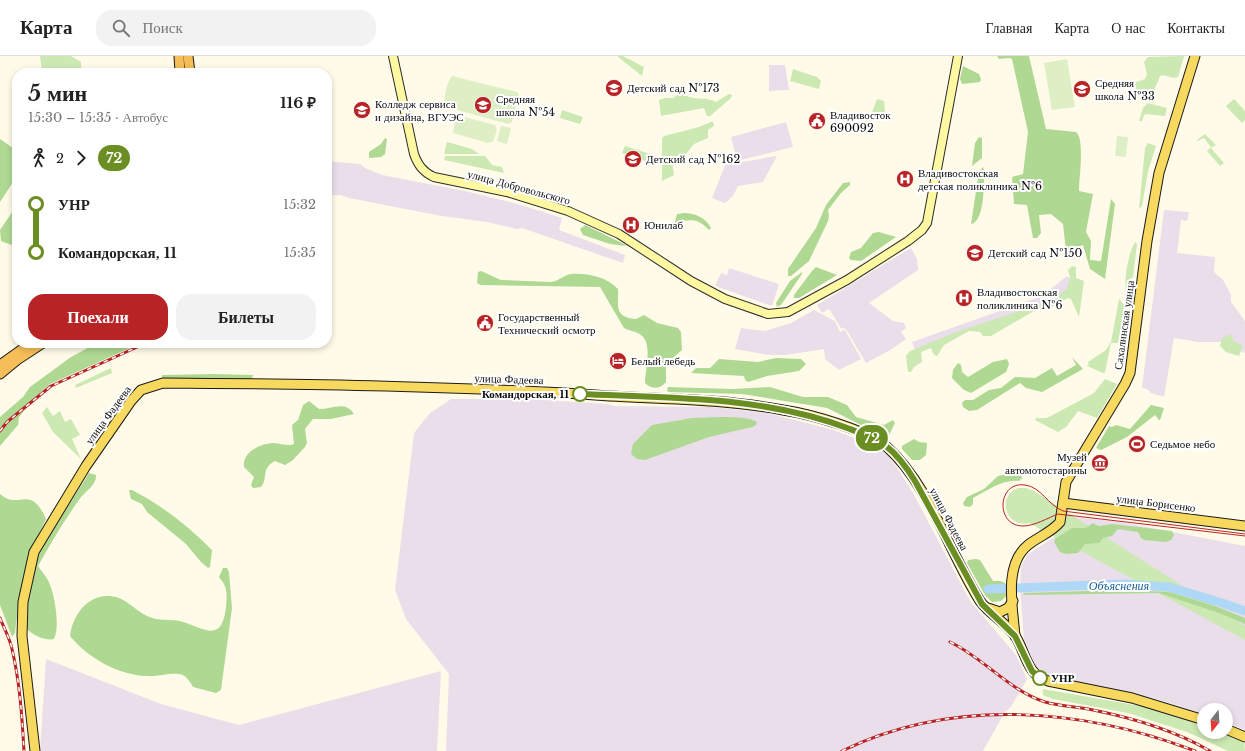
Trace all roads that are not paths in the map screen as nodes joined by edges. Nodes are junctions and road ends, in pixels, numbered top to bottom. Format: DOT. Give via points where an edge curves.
graph roads {
  1 [pos="180,56"];
  2 [pos="188,56"];
  3 [pos="393,56"];
  4 [pos="958,56"];
  5 [pos="1195,56"];
  6 [pos="180,68"];
  7 [pos="189,68"];
  8 [pos="24,348"];
  9 [pos="35,348"];
  10 [pos="0,365"];
  11 [pos="0,374"];
  12 [pos="1063,503"];
  13 [pos="1245,526"];
  14 [pos="1013,601"];
  15 [pos="982,604"];
  16 [pos="1015,636"];
  17 [pos="1197,718"];
  18 [pos="1233,732"];
  19 [pos="1245,737"];
  20 [pos="35,751"];
  1 -- 6 [label="highway"];
  2 -- 7 [label="highway"];
  3 -- 4 [label="main road, улица Добровольского" via="414,154 425,172 507,192 568,211 619,234 714,293 753,310 778,314 798,308 847,280 908,241 927,224"];
  5 -- 12 [label="main road, Сахалинская улица" via="1159,173 1130,372 1067,479"];
  8 -- 10 [label="highway"];
  9 -- 11 [label="highway"];
  12 -- 13 [label="main road, улица Борисенко"];
  12 -- 14 [label="main road, Сахалинская улица" via="1062,519 1057,526 1019,554 1012,581"];
  14 -- 15 [label="main road" via="1008,608 1000,612"];
  14 -- 16 [label="main road, Сахалинская улица"];
  15 -- 16 [label="main road, улица Фадеева"];
  15 -- 20 [label="main road, улица Фадеева" via="929,505 898,458 886,446 869,437 803,414 737,404 554,392 157,384 141,390 131,401 88,463 34,552 24,602 22,636"];
  16 -- 17 [label="main road, улица Фадеева" via="1032,671 1043,680 1144,701"];
  18 -- 19 [label="main road"];
}
